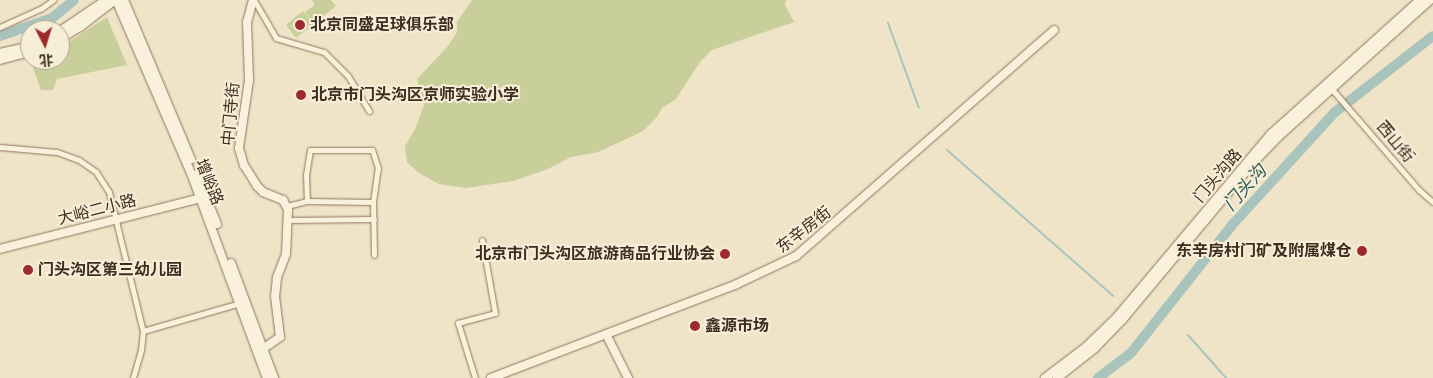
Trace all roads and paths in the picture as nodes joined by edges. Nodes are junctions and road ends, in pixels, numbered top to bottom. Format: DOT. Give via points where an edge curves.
graph roads {
  1 [pos="53,0"];
  2 [pos="106,0"];
  3 [pos="115,0"];
  4 [pos="124,0"];
  5 [pos="253,0"];
  6 [pos="1420,0"];
  7 [pos="1430,0"];
  8 [pos="70,24"];
  9 [pos="0,26"];
  10 [pos="1054,30"];
  11 [pos="70,33"];
  12 [pos="20,48"];
  13 [pos="0,53"];
  14 [pos="20,55"];
  15 [pos="0,60"];
  16 [pos="1330,86"];
  17 [pos="368,112"];
  18 [pos="0,146"];
  19 [pos="201,198"];
  20 [pos="307,201"];
  21 [pos="373,202"];
  22 [pos="1433,202"];
  23 [pos="287,206"];
  24 [pos="374,219"];
  25 [pos="117,220"];
  26 [pos="288,220"];
  27 [pos="482,240"];
  28 [pos="0,249"];
  29 [pos="374,255"];
  30 [pos="240,303"];
  31 [pos="143,331"];
  32 [pos="607,336"];
  33 [pos="263,349"];
  34 [pos="133,378"];
  35 [pos="267,378"];
  36 [pos="274,378"];
  37 [pos="475,378"];
  38 [pos="491,378"];
  39 [pos="628,378"];
  40 [pos="1045,378"];
  41 [pos="1057,378"];
  1 -- 9 [label="street"];
  2 -- 8 [label="street"];
  3 -- 11 [label="street"];
  3 -- 19 [label="street, 增峪路"];
  4 -- 33 [label="street, 增峪路" via="206,197"];
  5 -- 17 [label="street" via="276,38 324,52 348,76"];
  5 -- 23 [label="street, 中门寺街" via="247,22 249,80 239,148 244,166 257,186 283,200"];
  6 -- 16 [label="street, 门头沟路"];
  7 -- 16 [label="street, 门头沟路"];
  10 -- 32 [label="street, 东辛房街" via="796,256 744,281"];
  12 -- 13 [label="street"];
  14 -- 15 [label="street"];
  16 -- 22 [label="street, 西山街" via="1419,190"];
  16 -- 40 [label="street, 门头沟路" via="1271,134 1116,318 1086,347"];
  16 -- 41 [label="street, 门头沟路" via="1254,162 1123,319 1095,348"];
  18 -- 25 [label="street" via="57,152 79,160 96,172 109,192"];
  19 -- 25 [label="street, 大峪二小路"];
  19 -- 30 [label="street, 增峪路"];
  20 -- 21 [label="street"];
  20 -- 21 [label="street" via="306,174 313,148 372,150 378,168"];
  20 -- 23 [label="street"];
  21 -- 24 [label="street"];
  23 -- 26 [label="street"];
  24 -- 26 [label="street"];
  24 -- 29 [label="street"];
  25 -- 28 [label="street, 大峪二小路"];
  25 -- 31 [label="street"];
  26 -- 33 [label="street" via="286,254 277,278 275,296 280,337"];
  27 -- 37 [label="street" via="495,313 458,323"];
  30 -- 31 [label="street"];
  30 -- 35 [label="street, 增峪路"];
  31 -- 34 [label="street"];
  32 -- 38 [label="street, 东辛房街"];
  32 -- 39 [label="street"];
  33 -- 36 [label="street, 增峪路"];
}
